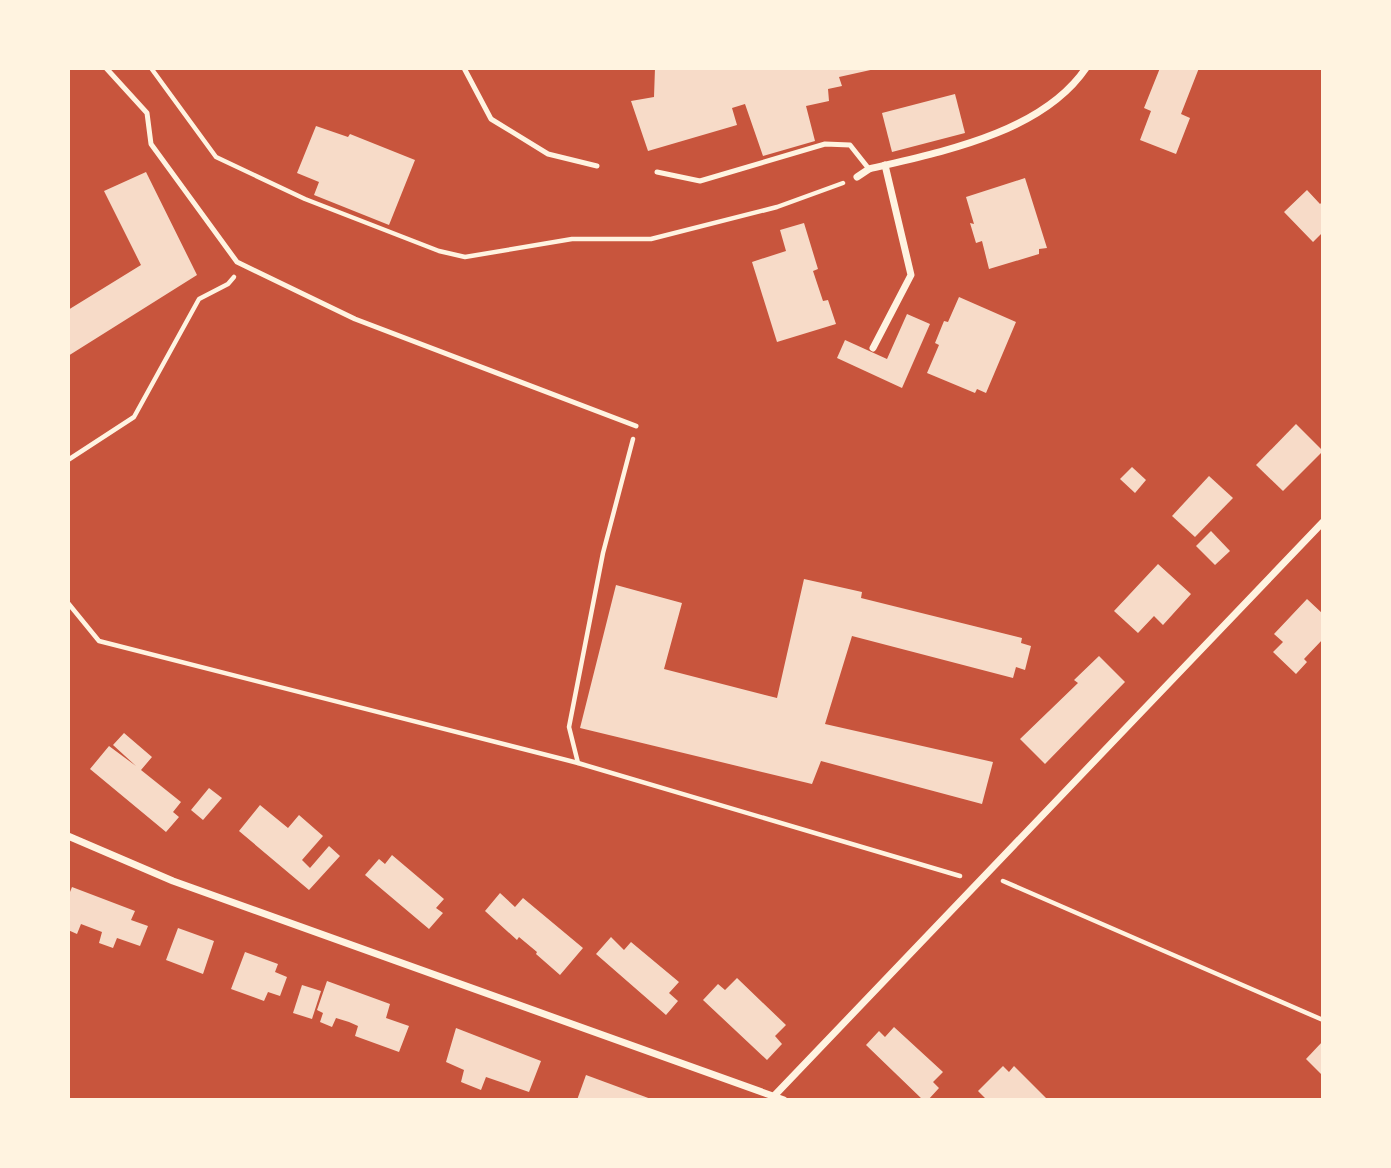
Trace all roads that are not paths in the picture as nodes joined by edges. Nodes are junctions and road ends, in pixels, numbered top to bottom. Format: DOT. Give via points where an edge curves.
graph roads {
  1 [pos="106,68"];
  2 [pos="464,68"];
  3 [pos="1086,68"];
  4 [pos="885,165"];
  5 [pos="597,166"];
  6 [pos="869,169"];
  7 [pos="657,172"];
  8 [pos="857,177"];
  9 [pos="873,348"];
  10 [pos="636,426"];
  11 [pos="1323,522"];
  12 [pos="68,836"];
  13 [pos="774,1096"];
  14 [pos="784,1100"];
  1 -- 10 [label="lane" via="147,113 151,144 237,262 355,319"];
  2 -- 5 [label="lane" via="491,119 548,154"];
  3 -- 4 [label="street" via="1041,111 979,141"];
  4 -- 6 [label="street"];
  4 -- 9 [label="street" via="911,275"];
  6 -- 7 [label="lane" via="850,145 825,144 700,181"];
  6 -- 8 [label="street"];
  11 -- 13 [label="street"];
  12 -- 13 [label="street" via="173,881"];
  13 -- 14 [label="street"];
}
